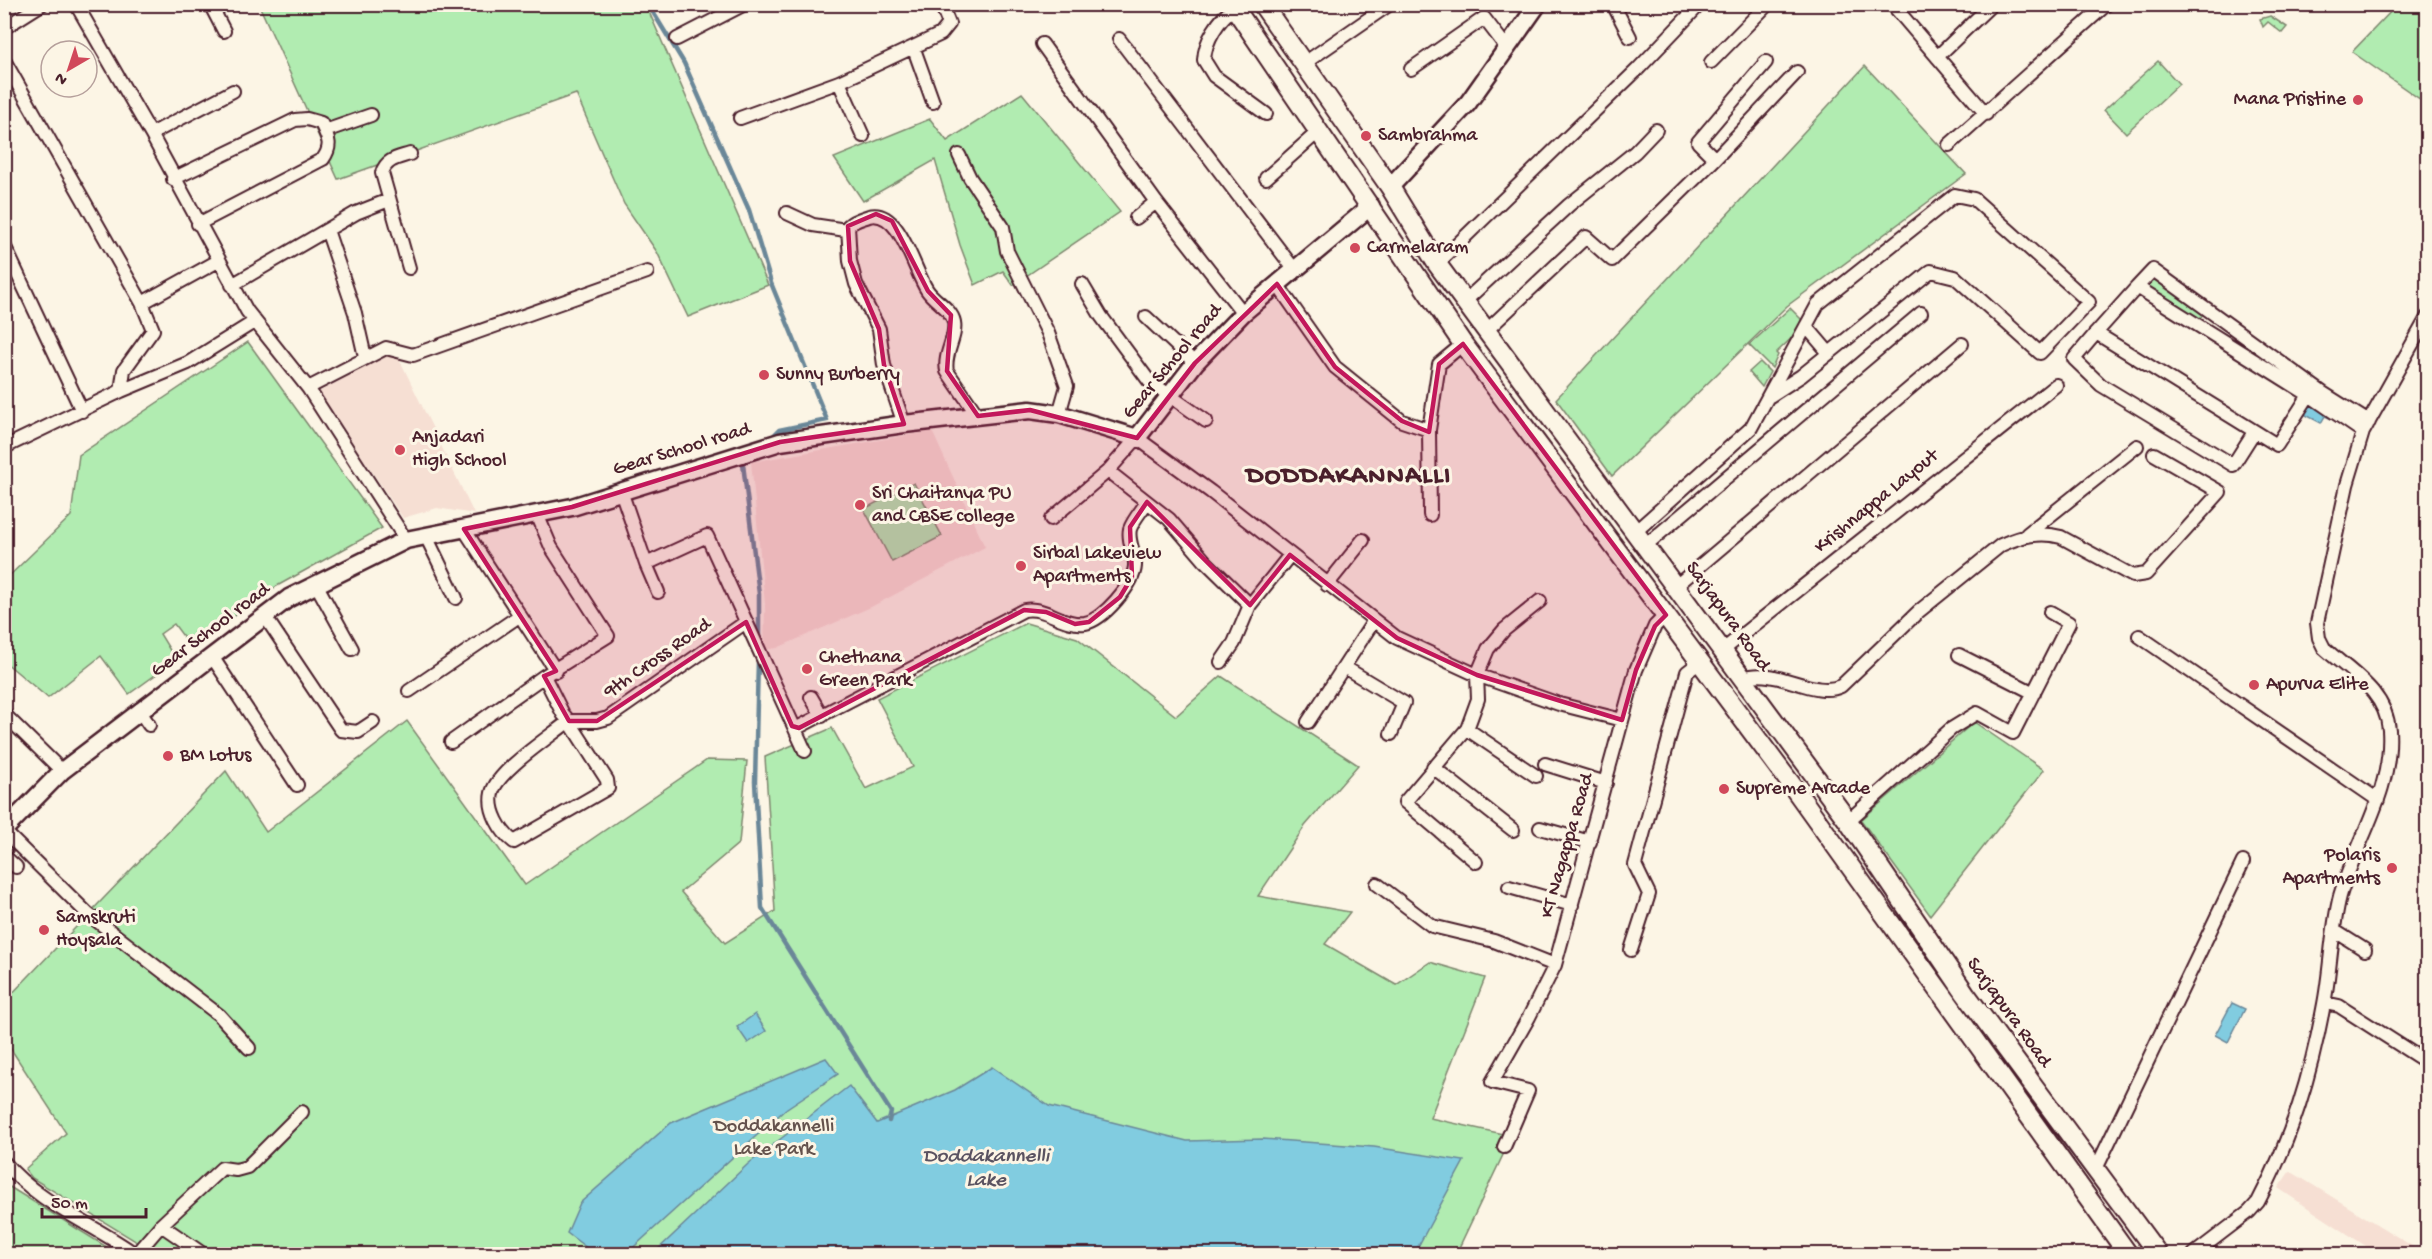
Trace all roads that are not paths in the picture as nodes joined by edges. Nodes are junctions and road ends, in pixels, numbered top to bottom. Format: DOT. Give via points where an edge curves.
graph roads {
  1 [pos="42,4"];
  2 [pos="76,4"];
  3 [pos="210,4"];
  4 [pos="746,4"];
  5 [pos="941,4"];
  6 [pos="1262,4"];
  7 [pos="1390,4"];
  8 [pos="1539,4"];
  9 [pos="1612,4"];
  10 [pos="1700,4"];
  11 [pos="1768,4"];
  12 [pos="1992,4"];
  13 [pos="2107,4"];
  14 [pos="1893,5"];
  15 [pos="1233,6"];
  16 [pos="4,28"];
  17 [pos="224,31"];
  18 [pos="1630,37"];
  19 [pos="677,39"];
  20 [pos="1119,39"];
  21 [pos="1042,44"];
  22 [pos="1507,48"];
  23 [pos="914,49"];
  24 [pos="1937,57"];
  25 [pos="4,60"];
  26 [pos="1711,62"];
  27 [pos="1766,62"];
  28 [pos="1303,64"];
  29 [pos="1411,69"];
  30 [pos="1797,72"];
  31 [pos="839,82"];
  32 [pos="233,91"];
  33 [pos="933,102"];
  34 [pos="1266,114"];
  35 [pos="1986,114"];
  36 [pos="371,115"];
  37 [pos="740,118"];
  38 [pos="1656,130"];
  39 [pos="325,131"];
  40 [pos="1320,131"];
  41 [pos="151,134"];
  42 [pos="863,136"];
  43 [pos="1949,145"];
  44 [pos="411,154"];
  45 [pos="959,155"];
  46 [pos="1715,159"];
  47 [pos="1266,178"];
  48 [pos="173,179"];
  49 [pos="1390,187"];
  50 [pos="389,200"];
  51 [pos="1156,202"];
  52 [pos="1371,206"];
  53 [pos="787,213"];
  54 [pos="1136,218"];
  55 [pos="198,224"];
  56 [pos="327,230"];
  57 [pos="846,230"];
  58 [pos="4,245"];
  59 [pos="218,261"];
  60 [pos="1437,264"];
  61 [pos="409,268"];
  62 [pos="1294,269"];
  63 [pos="647,272"];
  64 [pos="1082,284"];
  65 [pos="1277,284"];
  66 [pos="232,285"];
  67 [pos="2137,287"];
  68 [pos="1465,301"];
  69 [pos="142,303"];
  70 [pos="1243,313"];
  71 [pos="1921,313"];
  72 [pos="2427,316"];
  73 [pos="1146,317"];
  74 [pos="254,322"];
  75 [pos="1806,326"];
  76 [pos="1486,331"];
  77 [pos="2096,333"];
  78 [pos="1463,344"];
  79 [pos="1962,344"];
  80 [pos="1828,354"];
  81 [pos="365,357"];
  82 [pos="1195,363"];
  83 [pos="2056,385"];
  84 [pos="308,388"];
  85 [pos="121,391"];
  86 [pos="1169,396"];
  87 [pos="1770,396"];
  88 [pos="2317,396"];
  89 [pos="82,411"];
  90 [pos="1059,414"];
  91 [pos="978,416"];
  92 [pos="1206,421"];
  93 [pos="904,424"];
  94 [pos="2366,427"];
  95 [pos="1429,430"];
  96 [pos="2254,432"];
  97 [pos="1137,438"];
  98 [pos="4,439"];
  99 [pos="2137,446"];
  100 [pos="2154,454"];
  101 [pos="1108,471"];
  102 [pos="621,491"];
  103 [pos="1147,502"];
  104 [pos="537,514"];
  105 [pos="1430,515"];
  106 [pos="1051,519"];
  107 [pos="464,529"];
  108 [pos="426,536"];
  109 [pos="2023,537"];
  110 [pos="1640,539"];
  111 [pos="406,540"];
  112 [pos="1363,540"];
  113 [pos="1290,555"];
  114 [pos="646,564"];
  115 [pos="316,584"];
  116 [pos="1328,585"];
  117 [pos="1676,586"];
  118 [pos="658,592"];
  119 [pos="456,598"];
  120 [pos="1540,601"];
  121 [pos="1250,605"];
  122 [pos="2050,612"];
  123 [pos="1666,615"];
  124 [pos="519,616"];
  125 [pos="266,618"];
  126 [pos="746,622"];
  127 [pos="1373,622"];
  128 [pos="2139,636"];
  129 [pos="352,650"];
  130 [pos="1723,650"];
  131 [pos="1959,655"];
  132 [pos="213,658"];
  133 [pos="1221,662"];
  134 [pos="1700,662"];
  135 [pos="1344,667"];
  136 [pos="550,673"];
  137 [pos="1477,675"];
  138 [pos="1744,678"];
  139 [pos="409,691"];
  140 [pos="2034,693"];
  141 [pos="811,697"];
  142 [pos="139,710"];
  143 [pos="822,716"];
  144 [pos="569,720"];
  145 [pos="1622,720"];
  146 [pos="373,722"];
  147 [pos="1308,722"];
  148 [pos="7,723"];
  149 [pos="149,725"];
  150 [pos="795,729"];
  151 [pos="1467,729"];
  152 [pos="1391,734"];
  153 [pos="451,742"];
  154 [pos="805,752"];
  155 [pos="1545,764"];
  156 [pos="1433,767"];
  157 [pos="62,771"];
  158 [pos="1536,776"];
  159 [pos="1606,783"];
  160 [pos="297,785"];
  161 [pos="2378,800"];
  162 [pos="1848,821"];
  163 [pos="1540,828"];
  164 [pos="4,830"];
  165 [pos="1513,830"];
  166 [pos="1590,842"];
  167 [pos="4,856"];
  168 [pos="1476,862"];
  169 [pos="2243,862"];
  170 [pos="16,867"];
  171 [pos="1377,884"];
  172 [pos="1509,887"];
  173 [pos="1572,905"];
  174 [pos="2335,932"];
  175 [pos="1631,950"];
  176 [pos="2365,950"];
  177 [pos="1936,951"];
  178 [pos="1921,963"];
  179 [pos="1555,965"];
  180 [pos="2325,1003"];
  181 [pos="249,1048"];
  182 [pos="2427,1064"];
  183 [pos="302,1112"];
  184 [pos="1504,1147"];
  185 [pos="4,1162"];
  186 [pos="2096,1169"];
  187 [pos="161,1225"];
  188 [pos="135,1254"];
  189 [pos="203,1254"];
  190 [pos="2128,1254"];
  191 [pos="2158,1254"];
  192 [pos="2194,1254"];
  1 -- 16 [label="street"];
  2 -- 41 [label="street"];
  3 -- 17 [label="street"];
  4 -- 19 [label="street"];
  5 -- 23 [label="street" via="949,24 946,30"];
  6 -- 28 [label="main road, Sarjapura Road"];
  7 -- 28 [label="street"];
  8 -- 22 [label="main road"];
  9 -- 18 [label="street"];
  10 -- 60 [label="street"];
  11 -- 26 [label="street"];
  12 -- 24 [label="street"];
  13 -- 35 [label="street"];
  14 -- 24 [label="street"];
  15 -- 34 [label="street" via="1208,43 1204,60 1215,76"];
  15 -- 40 [label="main road"];
  20 -- 62 [label="street"];
  21 -- 51 [label="street"];
  22 -- 29 [label="street" via="1484,18"];
  22 -- 49 [label="main road" via="1468,103"];
  23 -- 31 [label="street"];
  23 -- 33 [label="street"];
  24 -- 35 [label="street"];
  25 -- 69 [label="street"];
  27 -- 46 [label="street" via="1698,142"];
  28 -- 49 [label="main road, Sarjapura Road"];
  30 -- 46 [label="street"];
  31 -- 37 [label="street"];
  31 -- 42 [label="street"];
  32 -- 41 [label="street"];
  35 -- 43 [label="street"];
  36 -- 39 [label="street"];
  38 -- 68 [label="street"];
  39 -- 48 [label="street" via="321,123 295,120"];
  39 -- 55 [label="street" via="330,149 318,164"];
  40 -- 47 [label="street"];
  40 -- 52 [label="main road"];
  41 -- 48 [label="street"];
  44 -- 50 [label="street" via="392,160 383,169"];
  45 -- 90 [label="street" via="1003,227 1007,251 1048,333 1067,386"];
  46 -- 76 [label="street" via="1612,260 1586,237"];
  48 -- 55 [label="street"];
  49 -- 60 [label="main road, Sarjapura Road"];
  50 -- 56 [label="street"];
  50 -- 61 [label="street"];
  51 -- 54 [label="street"];
  51 -- 70 [label="street"];
  52 -- 62 [label="main road, Gear School road"];
  52 -- 78 [label="main road"];
  53 -- 57 [label="street" via="813,225"];
  55 -- 59 [label="street"];
  56 -- 66 [label="street"];
  56 -- 81 [label="street" via="355,313"];
  57 -- 91 [label="street" via="850,223 876,214 892,221 928,291 951,315 954,322 945,363 947,371"];
  57 -- 93 [label="street" via="856,284 879,329 884,365"];
  58 -- 89 [label="street"];
  59 -- 66 [label="street"];
  59 -- 69 [label="street"];
  60 -- 68 [label="main road, Sarjapura Road"];
  62 -- 65 [label="main road, Gear School road"];
  63 -- 81 [label="street" via="413,354 386,348"];
  64 -- 86 [label="street" via="1127,353 1149,381"];
  65 -- 70 [label="main road, Gear School road"];
  65 -- 95 [label="street" via="1335,367 1402,421"];
  66 -- 74 [label="street"];
  67 -- 77 [label="street"];
  67 -- 88 [label="street"];
  67 -- 88 [label="street" via="2153,270"];
  68 -- 76 [label="main road, Sarjapura Road"];
  69 -- 85 [label="street" via="153,330 124,370"];
  70 -- 82 [label="main road, Gear School road"];
  71 -- 110 [label="street"];
  72 -- 94 [label="street"];
  73 -- 82 [label="street"];
  74 -- 84 [label="street"];
  74 -- 85 [label="street" via="188,363"];
  75 -- 80 [label="street"];
  75 -- 80 [label="street" via="1818,304 1955,195 1974,200 2089,302 2040,353 1955,277 1930,271"];
  75 -- 87 [label="street"];
  76 -- 110 [label="main road, Sarjapura Road"];
  77 -- 96 [label="street"];
  77 -- 96 [label="street" via="2074,359 2101,385 2233,465"];
  78 -- 95 [label="street" via="1439,364"];
  78 -- 123 [label="main road"];
  79 -- 117 [label="street"];
  80 -- 87 [label="street"];
  81 -- 84 [label="street"];
  82 -- 86 [label="main road, Gear School road"];
  83 -- 130 [label="street, Krishnappa Layout"];
  84 -- 111 [label="street"];
  85 -- 89 [label="street"];
  86 -- 92 [label="street"];
  86 -- 97 [label="main road, Gear School road"];
  87 -- 110 [label="street" via="1747,432"];
  88 -- 94 [label="street"];
  88 -- 96 [label="street" via="2277,445"];
  89 -- 98 [label="street" via="9,445"];
  90 -- 91 [label="main road, Gear School road" via="1030,410"];
  90 -- 97 [label="main road, Gear School road"];
  91 -- 93 [label="main road, Gear School road"];
  93 -- 102 [label="main road, Gear School road" via="768,445"];
  94 -- 161 [label="street" via="2347,484 2317,623 2324,648 2375,691 2383,706 2389,730"];
  95 -- 105 [label="street"];
  97 -- 101 [label="street"];
  97 -- 113 [label="street"];
  99 -- 109 [label="street"];
  100 -- 109 [label="street" via="2220,492 2146,574 2133,576 2061,537"];
  101 -- 103 [label="street"];
  101 -- 106 [label="street"];
  102 -- 104 [label="main road, Gear School road"];
  102 -- 114 [label="street"];
  103 -- 121 [label="street" via="1169,519"];
  103 -- 143 [label="street" via="1130,527 1135,566 1132,577 1120,597 1089,622 1075,624 1040,610 1023,610"];
  104 -- 107 [label="main road, Gear School road"];
  104 -- 136 [label="street" via="551,547 608,636"];
  107 -- 108 [label="main road, Gear School road"];
  107 -- 124 [label="street"];
  108 -- 111 [label="main road, Gear School road"];
  108 -- 119 [label="street"];
  109 -- 138 [label="street" via="2001,545 1918,612 1841,686 1827,689 1763,674"];
  110 -- 117 [label="main road, Sarjapura Road"];
  111 -- 115 [label="main road, Gear School road"];
  112 -- 116 [label="street"];
  113 -- 116 [label="street"];
  113 -- 121 [label="street"];
  114 -- 118 [label="street"];
  114 -- 126 [label="street" via="707,536"];
  115 -- 125 [label="main road, Gear School road" via="289,598"];
  115 -- 129 [label="street"];
  116 -- 127 [label="street"];
  117 -- 130 [label="main road, Sarjapura Road"];
  120 -- 137 [label="street" via="1504,630 1488,649"];
  121 -- 133 [label="street" via="1234,644"];
  122 -- 140 [label="street" via="2069,622"];
  123 -- 134 [label="main road"];
  123 -- 145 [label="street, KT Nagappa Road" via="1655,626 1636,670"];
  124 -- 136 [label="street"];
  124 -- 139 [label="street"];
  125 -- 132 [label="main road, Gear School road"];
  125 -- 146 [label="street" via="341,730 358,732"];
  126 -- 144 [label="street, 9th Cross Road" via="608,718"];
  126 -- 150 [label="street"];
  127 -- 135 [label="street"];
  127 -- 137 [label="street" via="1397,638"];
  128 -- 161 [label="street"];
  130 -- 138 [label="main road, Sarjapura Road"];
  131 -- 140 [label="street"];
  132 -- 142 [label="main road, Gear School road"];
  132 -- 160 [label="street"];
  134 -- 175 [label="street" via="1687,672 1635,865 1649,894"];
  134 -- 178 [label="main road"];
  135 -- 147 [label="street"];
  135 -- 152 [label="street" via="1404,703"];
  136 -- 144 [label="street" via="563,714"];
  136 -- 153 [label="street"];
  137 -- 145 [label="street" via="1559,704"];
  137 -- 151 [label="street" via="1478,699"];
  138 -- 162 [label="main road, Sarjapura Road"];
  140 -- 162 [label="street" via="2013,733 1977,713 1951,729"];
  141 -- 143 [label="street"];
  142 -- 149 [label="street"];
  142 -- 157 [label="main road, Gear School road"];
  143 -- 150 [label="street"];
  144 -- 144 [label="street" via="509,770 492,793 492,809 499,826 514,842 608,788 607,780"];
  145 -- 159 [label="street, KT Nagappa Road"];
  148 -- 157 [label="street"];
  150 -- 154 [label="street"];
  151 -- 156 [label="street"];
  151 -- 158 [label="street"];
  155 -- 159 [label="street"];
  156 -- 165 [label="street"];
  156 -- 168 [label="street" via="1405,802"];
  157 -- 164 [label="main road, Gear School road"];
  159 -- 166 [label="street, KT Nagappa Road"];
  161 -- 174 [label="street" via="2341,893"];
  162 -- 177 [label="main road, Sarjapura Road"];
  163 -- 166 [label="street"];
  164 -- 181 [label="street" via="88,914 211,1008"];
  166 -- 173 [label="street, KT Nagappa Road"];
  167 -- 170 [label="street"];
  169 -- 186 [label="street"];
  171 -- 179 [label="street" via="1432,926 1494,941"];
  172 -- 173 [label="street"];
  173 -- 179 [label="street, KT Nagappa Road"];
  174 -- 176 [label="street"];
  174 -- 180 [label="street"];
  177 -- 178 [label="main road"];
  177 -- 186 [label="main road, Sarjapura Road"];
  178 -- 190 [label="main road"];
  179 -- 184 [label="street, KT Nagappa Road" via="1492,1082 1528,1091"];
  180 -- 182 [label="street" via="2339,1005"];
  180 -- 192 [label="street" via="2302,1102 2264,1191 2249,1212"];
  183 -- 187 [label="street" via="247,1167 222,1168"];
  185 -- 188 [label="street" via="30,1188"];
  186 -- 191 [label="main road, Sarjapura Road"];
  187 -- 188 [label="street"];
  187 -- 189 [label="street"];
}
